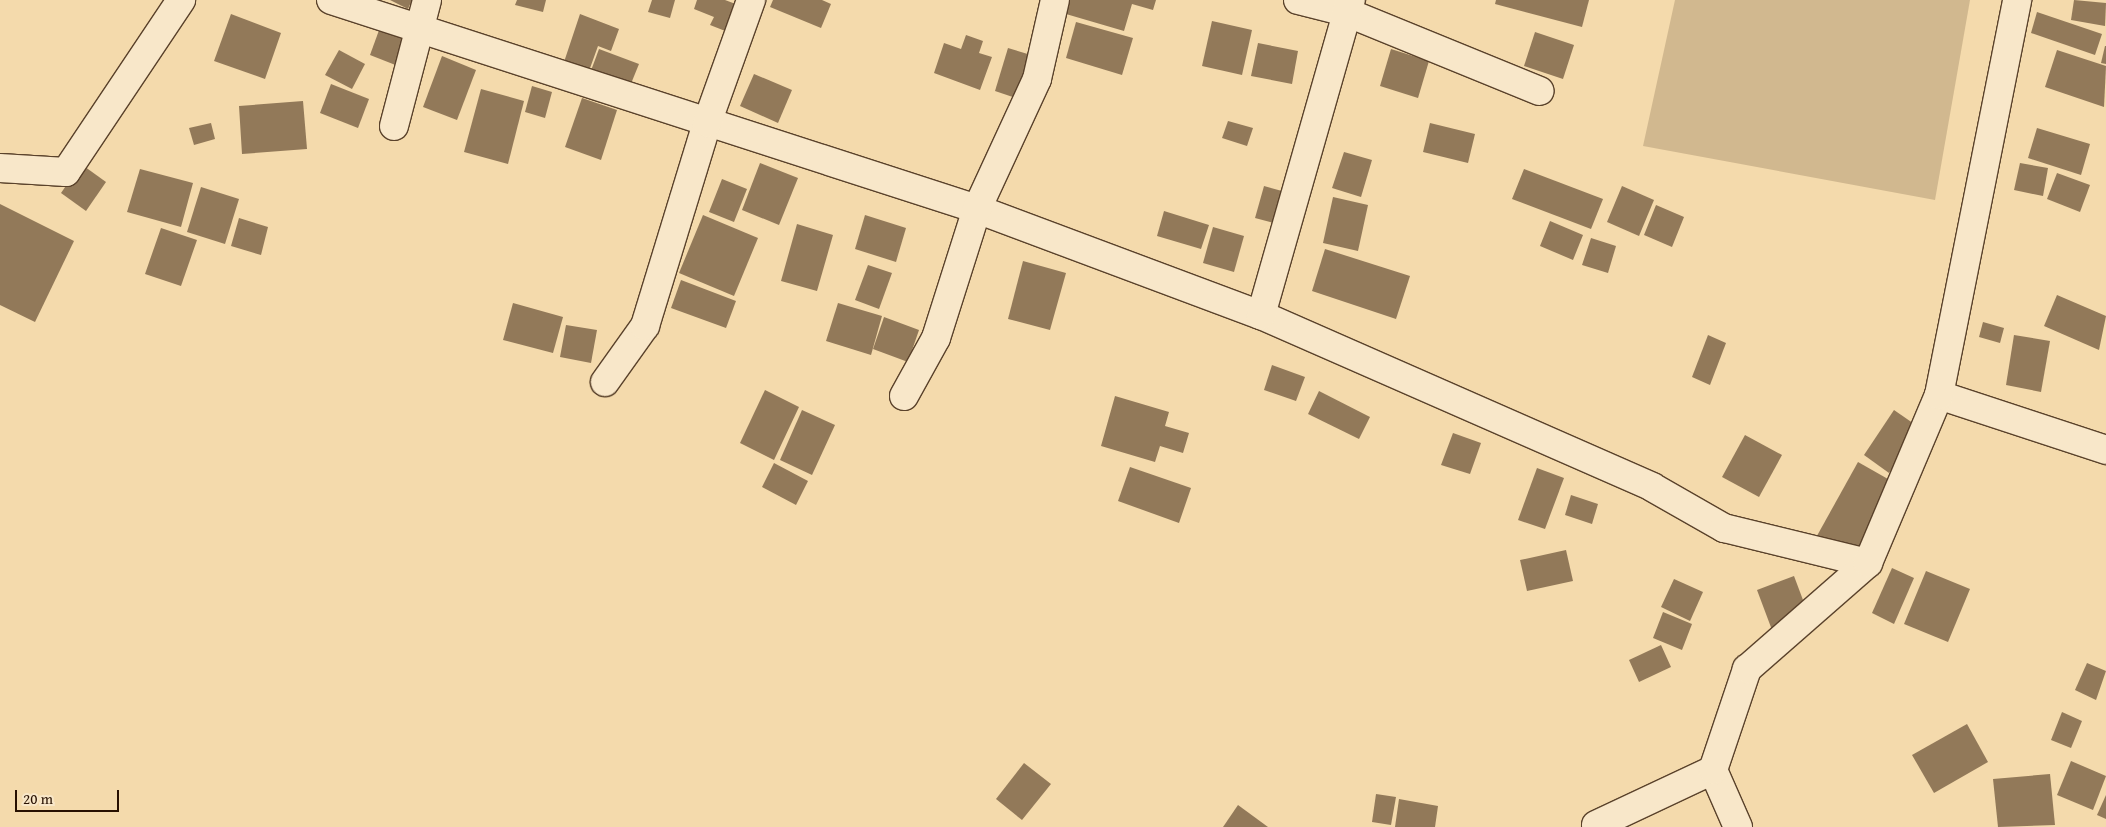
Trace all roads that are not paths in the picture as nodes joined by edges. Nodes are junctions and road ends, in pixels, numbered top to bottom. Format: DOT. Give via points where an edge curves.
graph roads {
  1 [pos="181,0"];
  2 [pos="332,0"];
  3 [pos="751,0"];
  4 [pos="1055,0"];
  5 [pos="1298,0"];
  6 [pos="2017,0"];
  7 [pos="1349,6"];
  8 [pos="423,12"];
  9 [pos="1540,90"];
  10 [pos="707,123"];
  11 [pos="394,126"];
  12 [pos="0,168"];
  13 [pos="978,209"];
  14 [pos="1261,315"];
  15 [pos="605,382"];
  16 [pos="1939,395"];
  17 [pos="904,396"];
  18 [pos="2106,450"];
  19 [pos="1868,564"];
  20 [pos="1713,770"];
  21 [pos="1596,825"];
  22 [pos="1738,827"];
  1 -- 12 [label="street" via="66,172"];
  2 -- 8 [label="street"];
  3 -- 10 [label="street"];
  4 -- 13 [label="street" via="1037,79"];
  5 -- 7 [label="street"];
  6 -- 16 [label="street"];
  7 -- 9 [label="street"];
  7 -- 14 [label="street"];
  8 -- 10 [label="street"];
  8 -- 11 [label="street"];
  10 -- 13 [label="street"];
  10 -- 15 [label="street" via="645,326"];
  13 -- 14 [label="street"];
  13 -- 17 [label="street" via="936,338"];
  14 -- 19 [label="street" via="1652,487 1724,528"];
  16 -- 18 [label="street"];
  16 -- 19 [label="street"];
  19 -- 20 [label="street" via="1747,669"];
  20 -- 21 [label="street"];
  20 -- 22 [label="street"];
}
